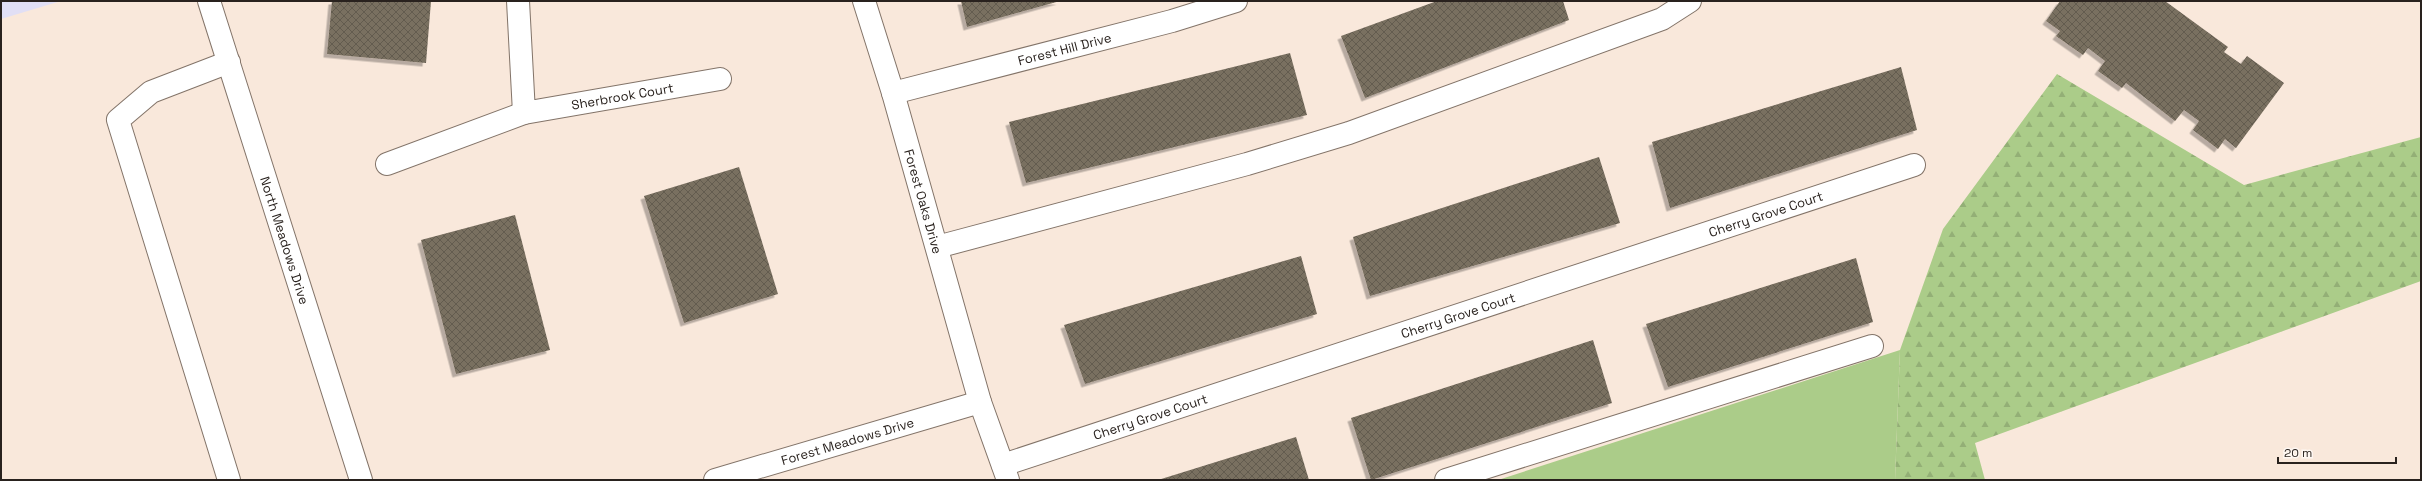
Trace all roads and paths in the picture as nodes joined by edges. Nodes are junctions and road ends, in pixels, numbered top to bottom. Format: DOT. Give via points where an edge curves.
graph roads {
  1 [pos="210,1"];
  2 [pos="518,1"];
  3 [pos="864,1"];
  4 [pos="1236,1"];
  5 [pos="1690,1"];
  6 [pos="229,62"];
  7 [pos="720,79"];
  8 [pos="893,93"];
  9 [pos="524,113"];
  10 [pos="387,164"];
  11 [pos="1914,165"];
  12 [pos="937,247"];
  13 [pos="1872,346"];
  14 [pos="980,402"];
  15 [pos="1006,472"];
  16 [pos="229,480"];
  17 [pos="361,480"];
  18 [pos="715,480"];
  19 [pos="1446,480"];
  1 -- 6 [label="street, North Meadows Drive"];
  2 -- 9 [label="street"];
  3 -- 8 [label="street, Forest Oaks Drive"];
  4 -- 8 [label="street, Forest Hill Drive" via="1172,21"];
  5 -- 12 [label="street" via="1662,19 1349,133 1247,164"];
  6 -- 16 [label="street" via="151,92 118,120"];
  6 -- 17 [label="street, North Meadows Drive"];
  7 -- 9 [label="street, Sherbrook Court"];
  8 -- 12 [label="street, Forest Oaks Drive"];
  9 -- 10 [label="street, Sherbrook Court"];
  11 -- 15 [label="street, Cherry Grove Court"];
  12 -- 14 [label="street, Forest Oaks Drive"];
  13 -- 19 [label="street"];
  14 -- 15 [label="street, Forest Oaks Drive"];
  14 -- 18 [label="street, Forest Meadows Drive"];
}
